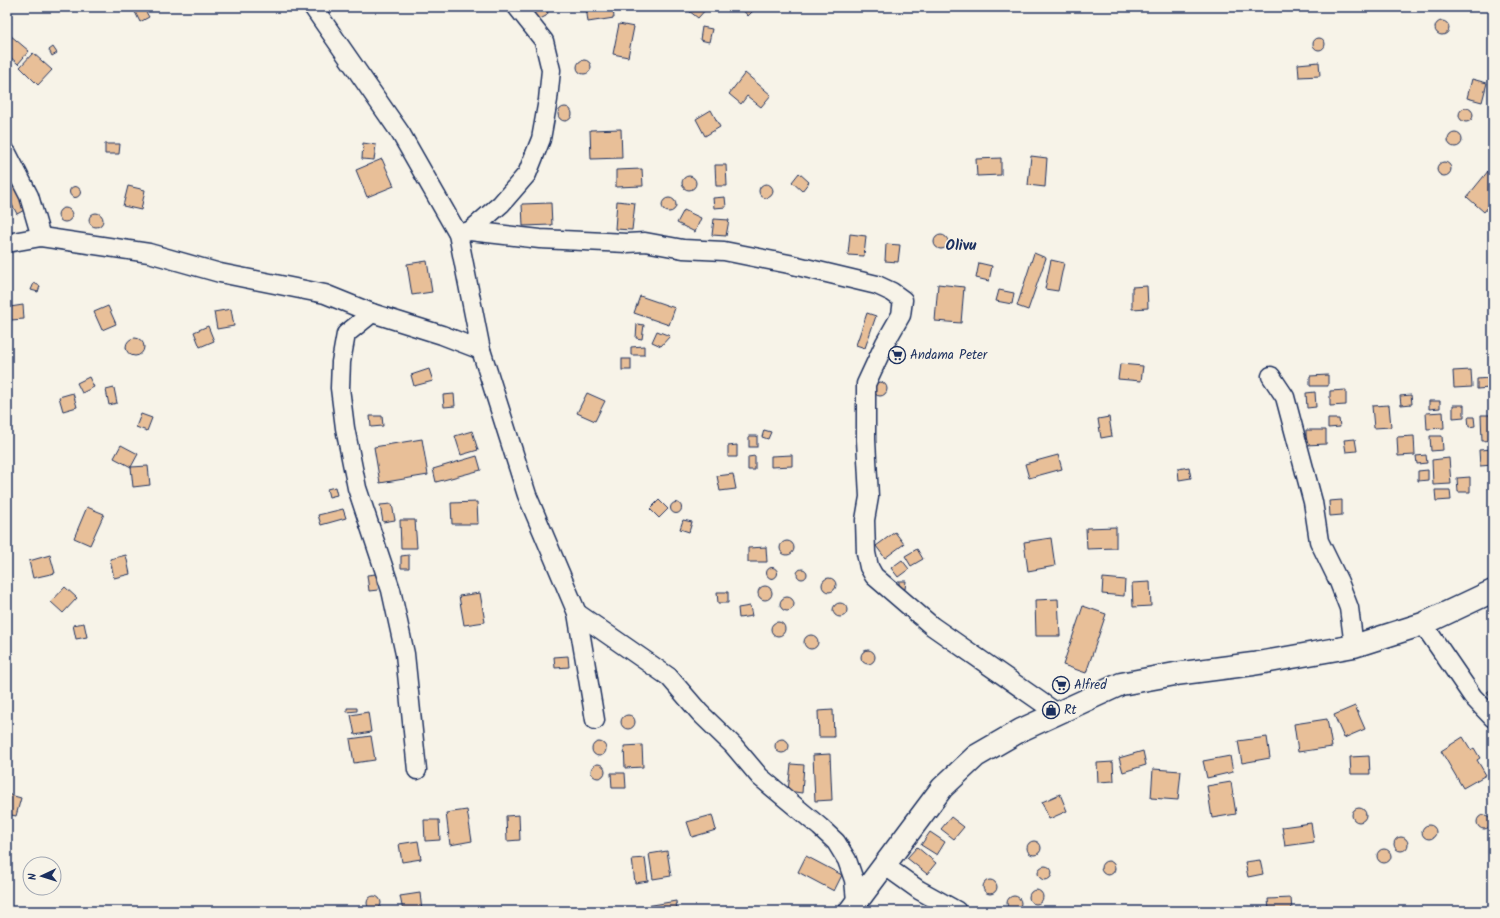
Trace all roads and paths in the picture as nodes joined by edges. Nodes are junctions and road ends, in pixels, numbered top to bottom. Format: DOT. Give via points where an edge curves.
graph roads {
  1 [pos="312,7"];
  2 [pos="517,7"];
  3 [pos="7,153"];
  4 [pos="464,232"];
  5 [pos="41,237"];
  6 [pos="7,243"];
  7 [pos="372,313"];
  8 [pos="481,350"];
  9 [pos="1271,376"];
  10 [pos="1493,591"];
  11 [pos="577,613"];
  12 [pos="1423,624"];
  13 [pos="1354,646"];
  14 [pos="1057,713"];
  15 [pos="1493,718"];
  16 [pos="595,720"];
  17 [pos="417,770"];
  18 [pos="884,865"];
  19 [pos="853,906"];
  20 [pos="957,911"];
  1 -- 4 [label="street" via="401,134"];
  2 -- 4 [label="street" via="544,41 551,70 541,139 527,174 501,204"];
  3 -- 5 [label="street" via="30,196"];
  4 -- 8 [label="street"];
  4 -- 14 [label="street" via="540,239 645,242 683,249 724,251 877,285 903,300 901,314 866,384 869,498 865,520 869,567 874,576 932,626"];
  5 -- 6 [label="street"];
  5 -- 7 [label="street" via="149,253 220,273 325,294"];
  7 -- 8 [label="street"];
  7 -- 17 [label="street" via="346,334 340,388 357,488 391,590 405,654"];
  8 -- 11 [label="street" via="527,495"];
  9 -- 13 [label="street" via="1285,397 1314,502 1319,541 1349,608"];
  10 -- 12 [label="street"];
  11 -- 16 [label="street"];
  11 -- 19 [label="street" via="669,677 760,777 836,842 847,860 854,880"];
  12 -- 13 [label="street"];
  12 -- 15 [label="street" via="1473,697"];
  13 -- 14 [label="street" via="1121,684"];
  14 -- 18 [label="street" via="976,756 942,788"];
  18 -- 19 [label="street"];
  18 -- 20 [label="street" via="919,890"];
}
